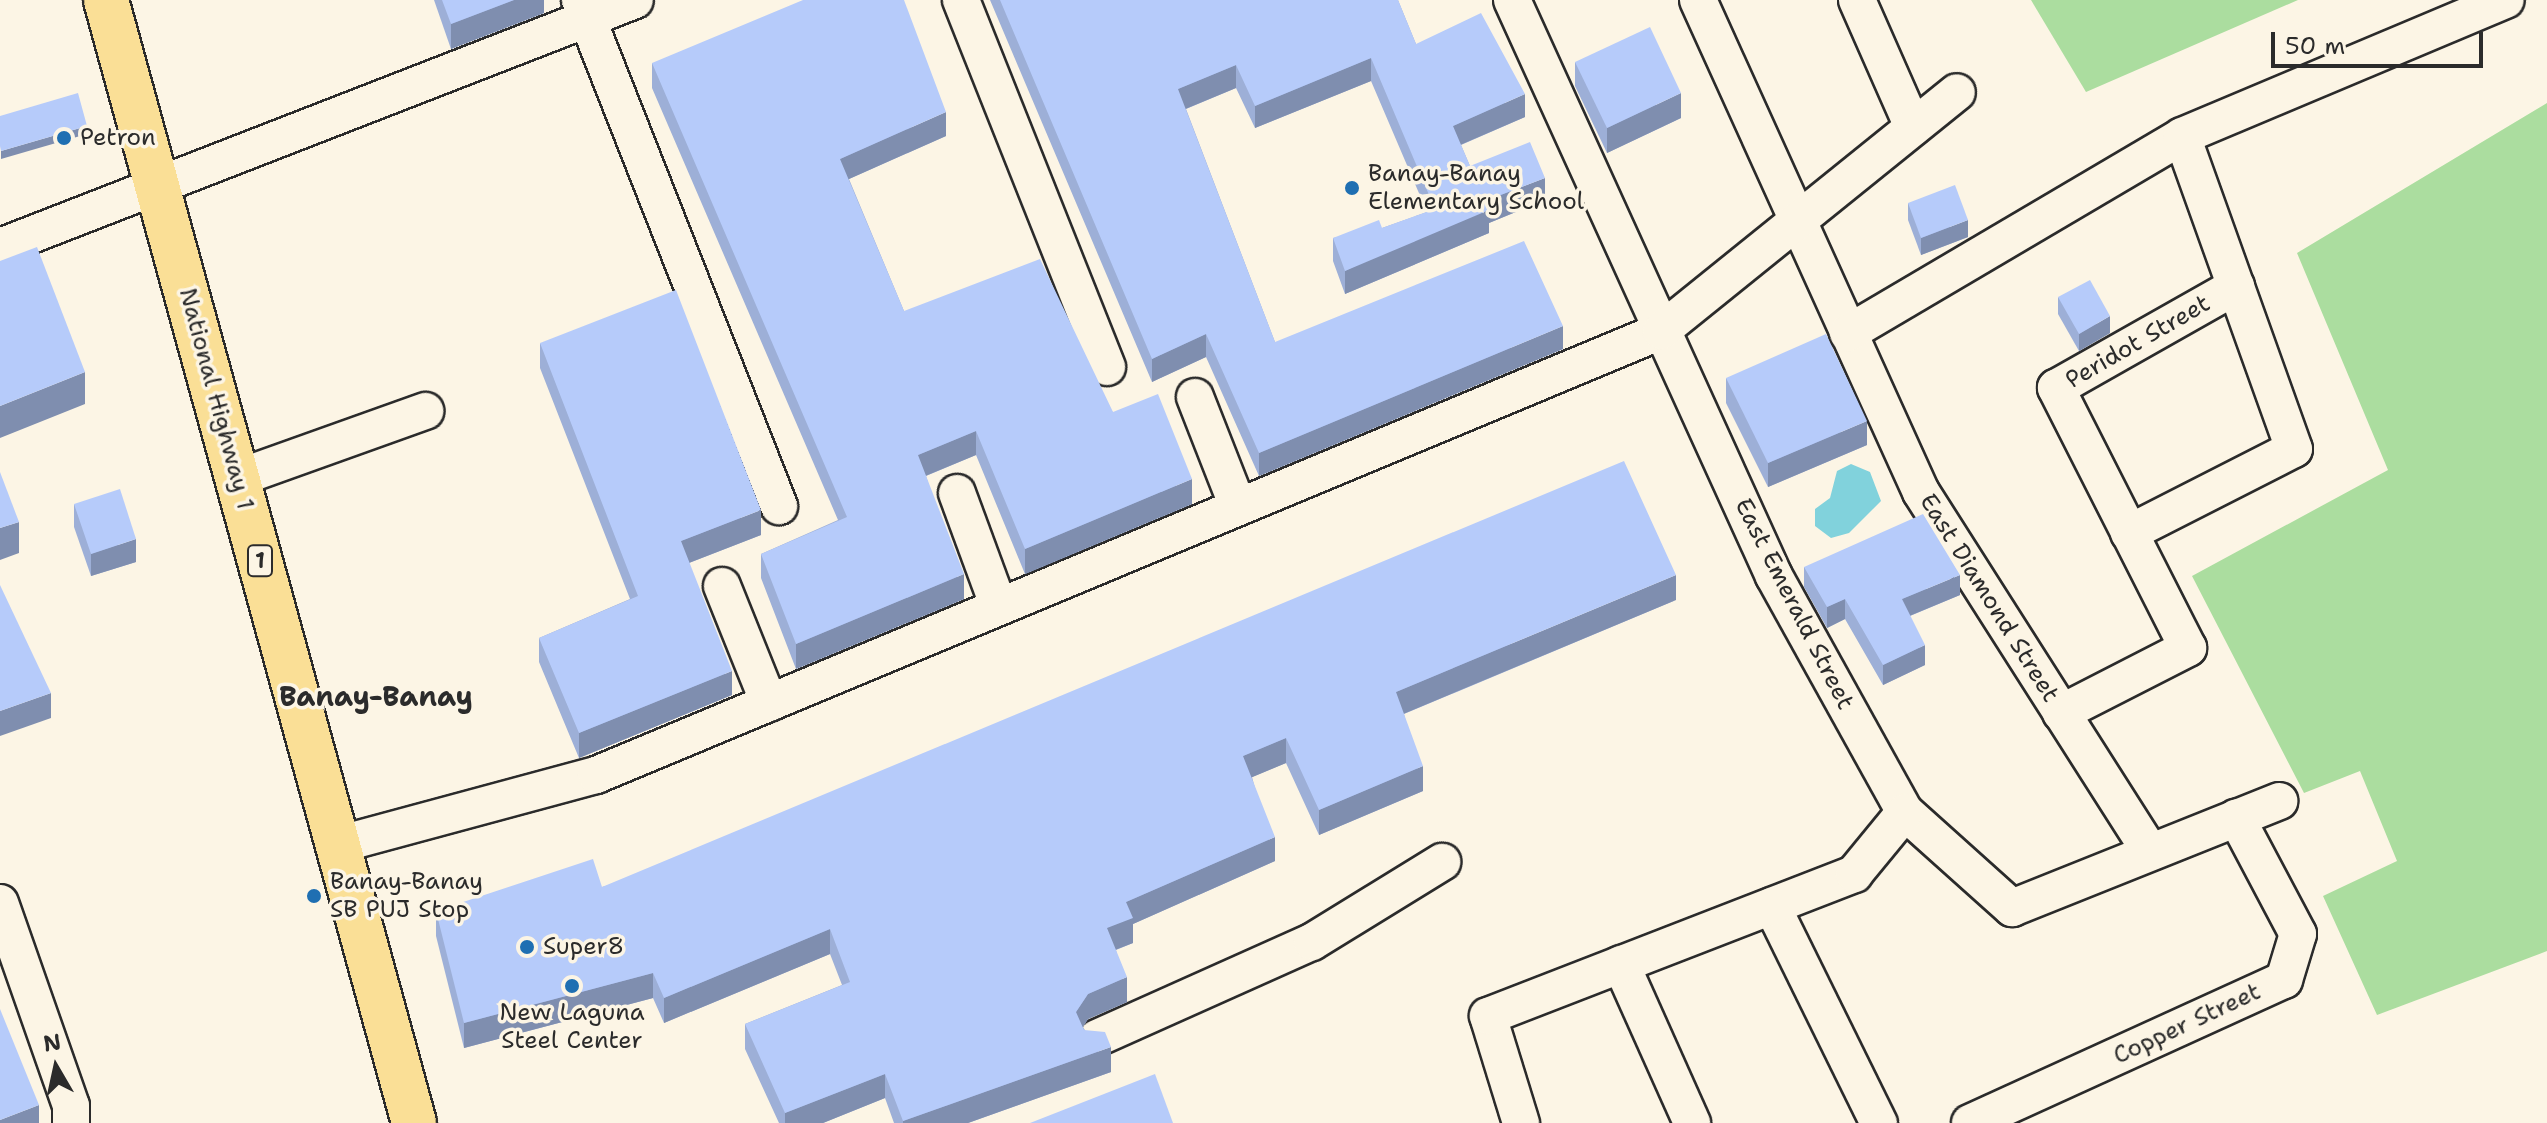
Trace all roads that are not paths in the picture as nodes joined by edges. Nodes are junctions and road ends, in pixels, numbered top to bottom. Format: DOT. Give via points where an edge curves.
graph roads {
  1 [pos="106,0"];
  2 [pos="635,0"];
  3 [pos="961,0"];
  4 [pos="1512,0"];
  5 [pos="1698,0"];
  6 [pos="1857,0"];
  7 [pos="2506,0"];
  8 [pos="584,9"];
  9 [pos="1957,92"];
  10 [pos="1913,127"];
  11 [pos="2182,136"];
  12 [pos="158,186"];
  13 [pos="1798,220"];
  14 [pos="0,247"];
  15 [pos="2236,286"];
  16 [pos="1661,331"];
  17 [pos="1848,333"];
  18 [pos="1107,367"];
  19 [pos="1195,397"];
  20 [pos="425,411"];
  21 [pos="238,478"];
  22 [pos="957,493"];
  23 [pos="779,506"];
  24 [pos="1238,507"];
  25 [pos="2129,533"];
  26 [pos="722,586"];
  27 [pos="999,607"];
  28 [pos="769,703"];
  29 [pos="2061,713"];
  30 [pos="2279,801"];
  31 [pos="1905,812"];
  32 [pos="2236,817"];
  33 [pos="337,845"];
  34 [pos="2150,852"];
  35 [pos="1442,862"];
  36 [pos="0,903"];
  37 [pos="1772,906"];
  38 [pos="1621,964"];
  39 [pos="1097,1038"];
  40 [pos="71,1123"];
  41 [pos="414,1123"];
  42 [pos="1521,1123"];
  43 [pos="1692,1123"];
  44 [pos="1879,1123"];
  45 [pos="1970,1123"];
  1 -- 12 [label="highway, National Highway 1 / 1"];
  2 -- 8 [label="street"];
  3 -- 18 [label="street"];
  4 -- 16 [label="street, East Emerald Street"];
  5 -- 13 [label="street, East Diamond Street"];
  6 -- 10 [label="street"];
  7 -- 11 [label="street"];
  8 -- 12 [label="street"];
  8 -- 23 [label="street"];
  9 -- 10 [label="street"];
  10 -- 13 [label="street"];
  11 -- 15 [label="street, Peridot Street"];
  11 -- 17 [label="street"];
  12 -- 14 [label="street"];
  12 -- 21 [label="highway, National Highway 1 / 1"];
  13 -- 16 [label="street"];
  13 -- 17 [label="street, East Diamond Street"];
  15 -- 25 [label="street, Peridot Street" via="2294,449"];
  15 -- 25 [label="street, Peridot Street" via="2056,388"];
  16 -- 24 [label="street"];
  16 -- 31 [label="street, East Emerald Street" via="1774,576"];
  17 -- 29 [label="street, East Diamond Street" via="1921,492"];
  19 -- 24 [label="street"];
  20 -- 21 [label="street"];
  21 -- 33 [label="highway, National Highway 1 / 1"];
  22 -- 27 [label="street"];
  24 -- 27 [label="street"];
  25 -- 29 [label="street, Peridot Street" via="2188,648"];
  26 -- 28 [label="street"];
  27 -- 28 [label="street"];
  28 -- 33 [label="street" via="596,775"];
  29 -- 34 [label="street, East Diamond Street"];
  30 -- 32 [label="street, East Emerald Street"];
  31 -- 34 [label="street, East Emerald Street" via="2012,908"];
  31 -- 37 [label="street" via="1854,874"];
  32 -- 34 [label="street, East Emerald Street"];
  32 -- 45 [label="street, Copper Street" via="2298,934 2284,980"];
  33 -- 41 [label="highway, National Highway 1 / 1"];
  35 -- 39 [label="street" via="1312,942"];
  36 -- 40 [label="street" via="71,1106"];
  37 -- 38 [label="street"];
  37 -- 44 [label="street"];
  38 -- 42 [label="street" via="1488,1016"];
  38 -- 43 [label="street"];
}
